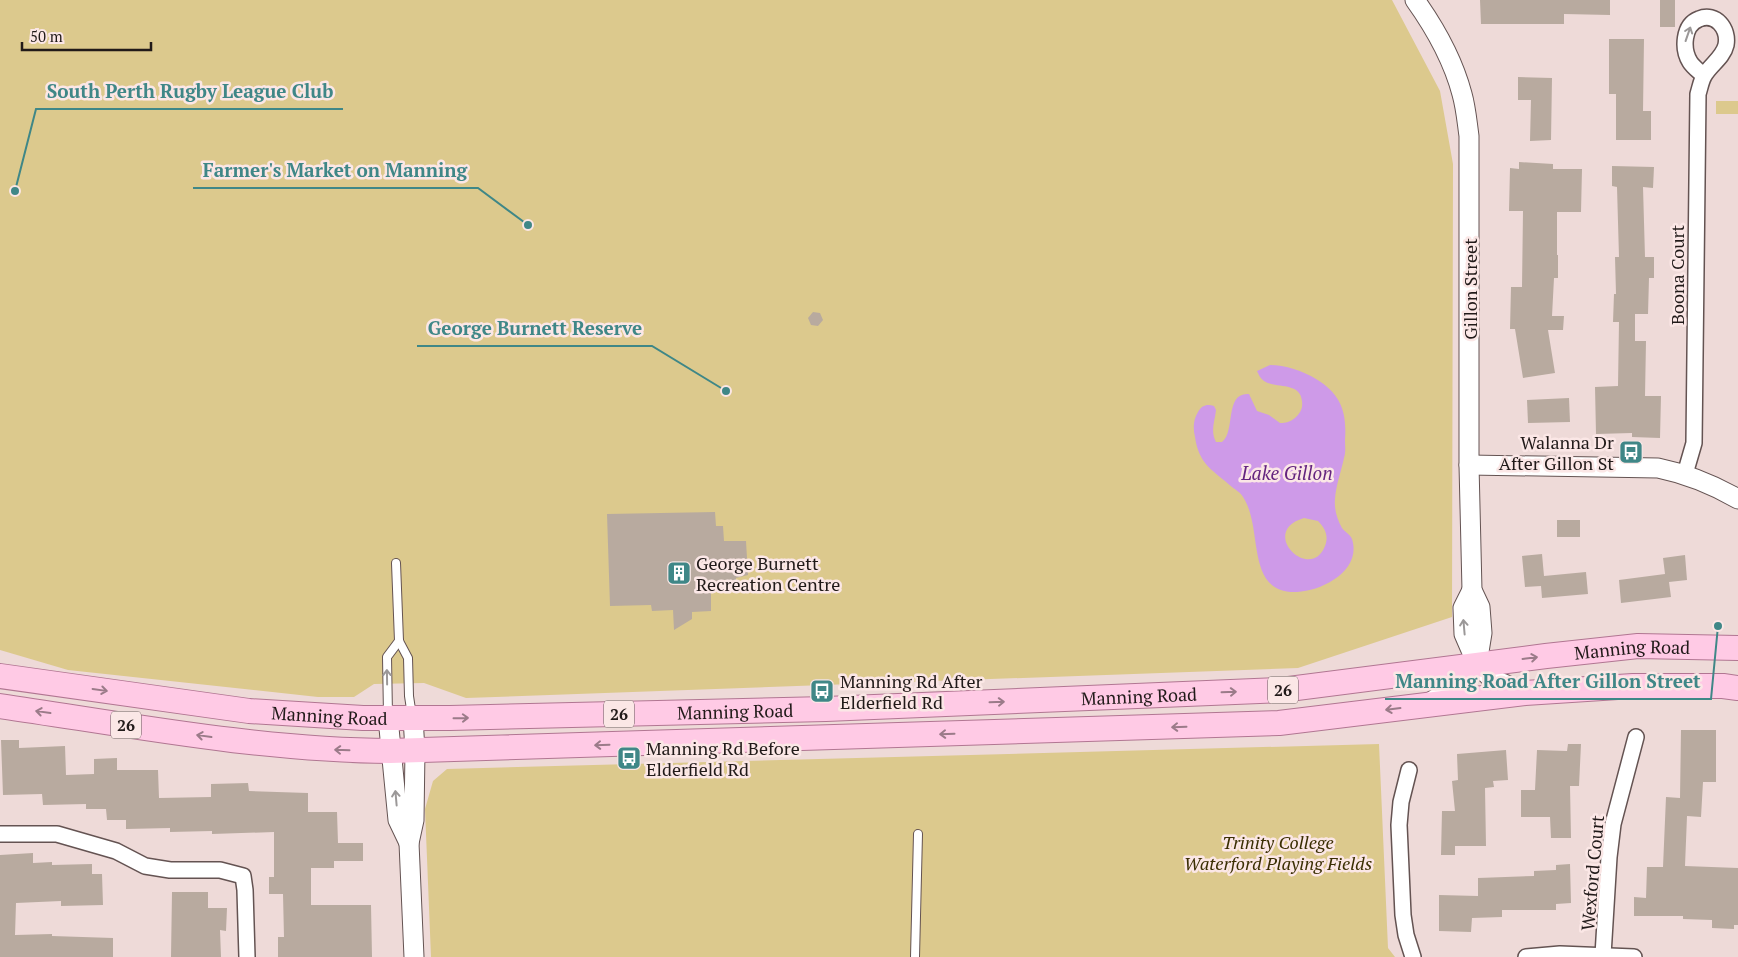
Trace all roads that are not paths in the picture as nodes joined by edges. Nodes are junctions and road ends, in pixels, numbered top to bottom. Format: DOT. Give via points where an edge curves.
graph roads {
  1 [pos="1415,0"];
  2 [pos="1704,76"];
  3 [pos="1469,465"];
  4 [pos="1684,474"];
  5 [pos="1738,499"];
  6 [pos="396,563"];
  7 [pos="399,641"];
  8 [pos="1738,648"];
  9 [pos="1477,664"];
  10 [pos="0,676"];
  11 [pos="1738,688"];
  12 [pos="1525,693"];
  13 [pos="1426,705"];
  14 [pos="0,706"];
  15 [pos="388,718"];
  16 [pos="413,718"];
  17 [pos="1636,737"];
  18 [pos="415,750"];
  19 [pos="390,751"];
  20 [pos="1410,770"];
  21 [pos="0,834"];
  22 [pos="918,834"];
  23 [pos="409,843"];
  24 [pos="1603,955"];
  25 [pos="247,957"];
  26 [pos="414,957"];
  27 [pos="915,957"];
  28 [pos="1413,957"];
  29 [pos="1526,957"];
  30 [pos="1634,957"];
  1 -- 3 [label="street, Gillon Street" via="1438,36 1456,76 1463,95 1469,136"];
  2 -- 4 [label="street, Boona Court" via="1696,108 1694,443"];
  3 -- 4 [label="street" via="1658,468"];
  3 -- 9 [label="street, Gillon Street" via="1472,590 1463,608 1464,634"];
  4 -- 5 [label="street" via="1716,486"];
  6 -- 7 [label="lane"];
  15 -- 7 [label="lane, one-way" via="387,657"];
  7 -- 16 [label="lane" via="408,658"];
  9 -- 8 [label="main road, Manning Road / 26, one-way" via="1638,646"];
  9 -- 12 [label="street, Gillon Street" via="1492,679"];
  9 -- 13 [label="street" via="1457,685"];
  16 -- 9 [label="main road, Manning Road / 26, one-way" via="826,709 1281,690"];
  10 -- 15 [label="main road, Manning Road / 26, one-way" via="249,711"];
  11 -- 12 [label="main road, Manning Road / 26" via="1633,686"];
  12 -- 13 [label="main road, Manning Road / 26"];
  13 -- 18 [label="main road, Manning Road / 26, one-way" via="1279,723"];
  19 -- 14 [label="main road, Manning Road / 26, one-way" via="325,750 252,743"];
  15 -- 16 [label="main road, Manning Road / 26"];
  15 -- 19 [label="street"];
  16 -- 18 [label="street"];
  17 -- 24 [label="street, Wexford Court" via="1613,824"];
  18 -- 19 [label="main road, Manning Road / 26"];
  18 -- 23 [label="street" via="414,820"];
  23 -- 19 [label="street, one-way" via="398,820"];
  20 -- 28 [label="street" via="1401,802 1399,825 1403,915"];
  21 -- 25 [label="street" via="57,834 116,851 145,866 170,870 220,870 243,876"];
  22 -- 27 [label="lane"];
  23 -- 26 [label="street"];
  24 -- 29 [label="street"];
  24 -- 30 [label="street"];
}
